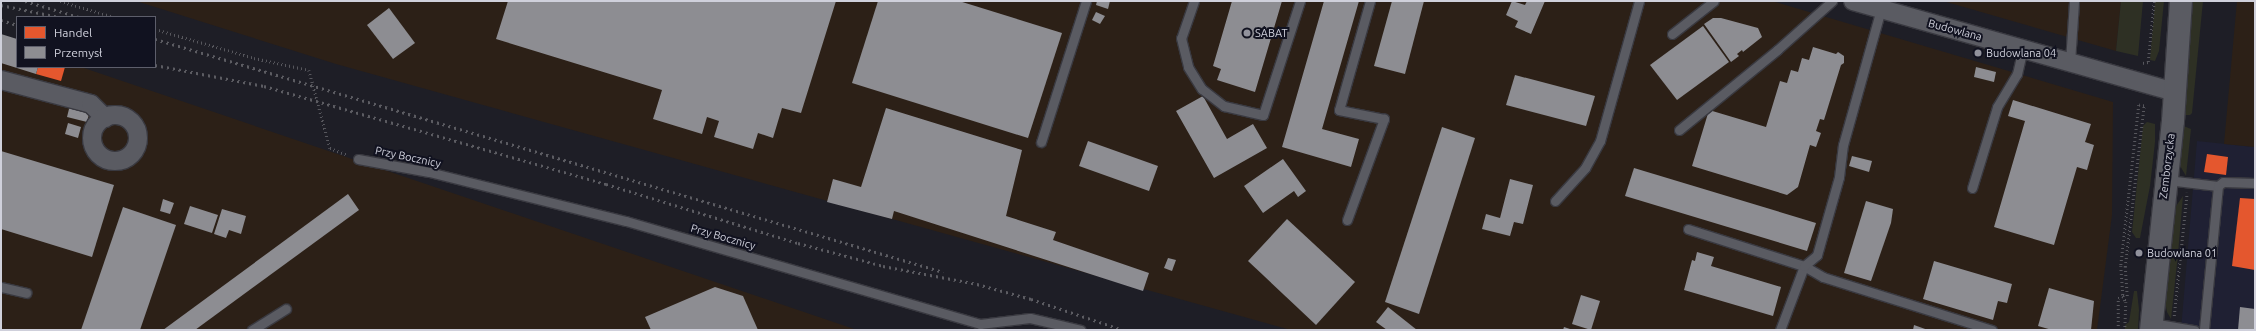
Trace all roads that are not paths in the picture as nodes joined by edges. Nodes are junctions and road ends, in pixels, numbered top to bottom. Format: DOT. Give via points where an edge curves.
graph roads {
  1 [pos="1086,1"];
  2 [pos="1194,1"];
  3 [pos="1300,1"];
  4 [pos="1370,1"];
  5 [pos="1639,1"];
  6 [pos="1714,1"];
  7 [pos="1832,1"];
  8 [pos="1853,1"];
  9 [pos="2074,1"];
  10 [pos="2181,1"];
  11 [pos="1881,9"];
  12 [pos="1672,34"];
  13 [pos="2023,49"];
  14 [pos="2070,62"];
  15 [pos="1,80"];
  16 [pos="2174,92"];
  17 [pos="105,118"];
  18 [pos="1679,130"];
  19 [pos="1041,142"];
  20 [pos="358,159"];
  21 [pos="2165,180"];
  22 [pos="2255,184"];
  23 [pos="2218,186"];
  24 [pos="1972,188"];
  25 [pos="1555,201"];
  26 [pos="1347,220"];
  27 [pos="1688,229"];
  28 [pos="1804,266"];
  29 [pos="1,287"];
  30 [pos="26,293"];
  31 [pos="286,309"];
  32 [pos="2151,326"];
  33 [pos="252,330"];
  34 [pos="1081,330"];
  35 [pos="1780,330"];
  36 [pos="1992,330"];
  37 [pos="2194,330"];
  38 [pos="2204,330"];
  1 -- 19 [label="lane"];
  2 -- 3 [label="lane" via="1182,38 1188,67 1202,89 1224,106 1263,115"];
  4 -- 26 [label="lane" via="1339,110 1384,120"];
  5 -- 25 [label="lane" via="1600,141 1585,168"];
  6 -- 12 [label="lane"];
  7 -- 18 [label="lane" via="1777,50"];
  8 -- 11 [label="street, Budowlana"];
  9 -- 14 [label="lane"];
  10 -- 16 [label="street, Zemborzycka"];
  11 -- 13 [label="street, Budowlana"];
  11 -- 28 [label="lane" via="1843,145 1839,177 1817,255"];
  13 -- 14 [label="street, Budowlana"];
  13 -- 24 [label="lane" via="2017,74 1997,107"];
  14 -- 16 [label="street, Budowlana"];
  15 -- 17 [label="street" via="90,104"];
  16 -- 21 [label="street, Zemborzycka"];
  20 -- 34 [label="lane, Przy Bocznicy" via="429,172 626,221 980,324 1030,318"];
  21 -- 23 [label="lane"];
  21 -- 32 [label="street, Zemborzycka"];
  22 -- 23 [label="lane" via="2223,182"];
  23 -- 38 [label="lane"];
  27 -- 28 [label="lane"];
  28 -- 35 [label="lane"];
  28 -- 36 [label="lane" via="1823,277"];
  29 -- 30 [label="lane"];
  31 -- 33 [label="lane"];
  32 -- 37 [label="lane" via="2173,326"];
}
